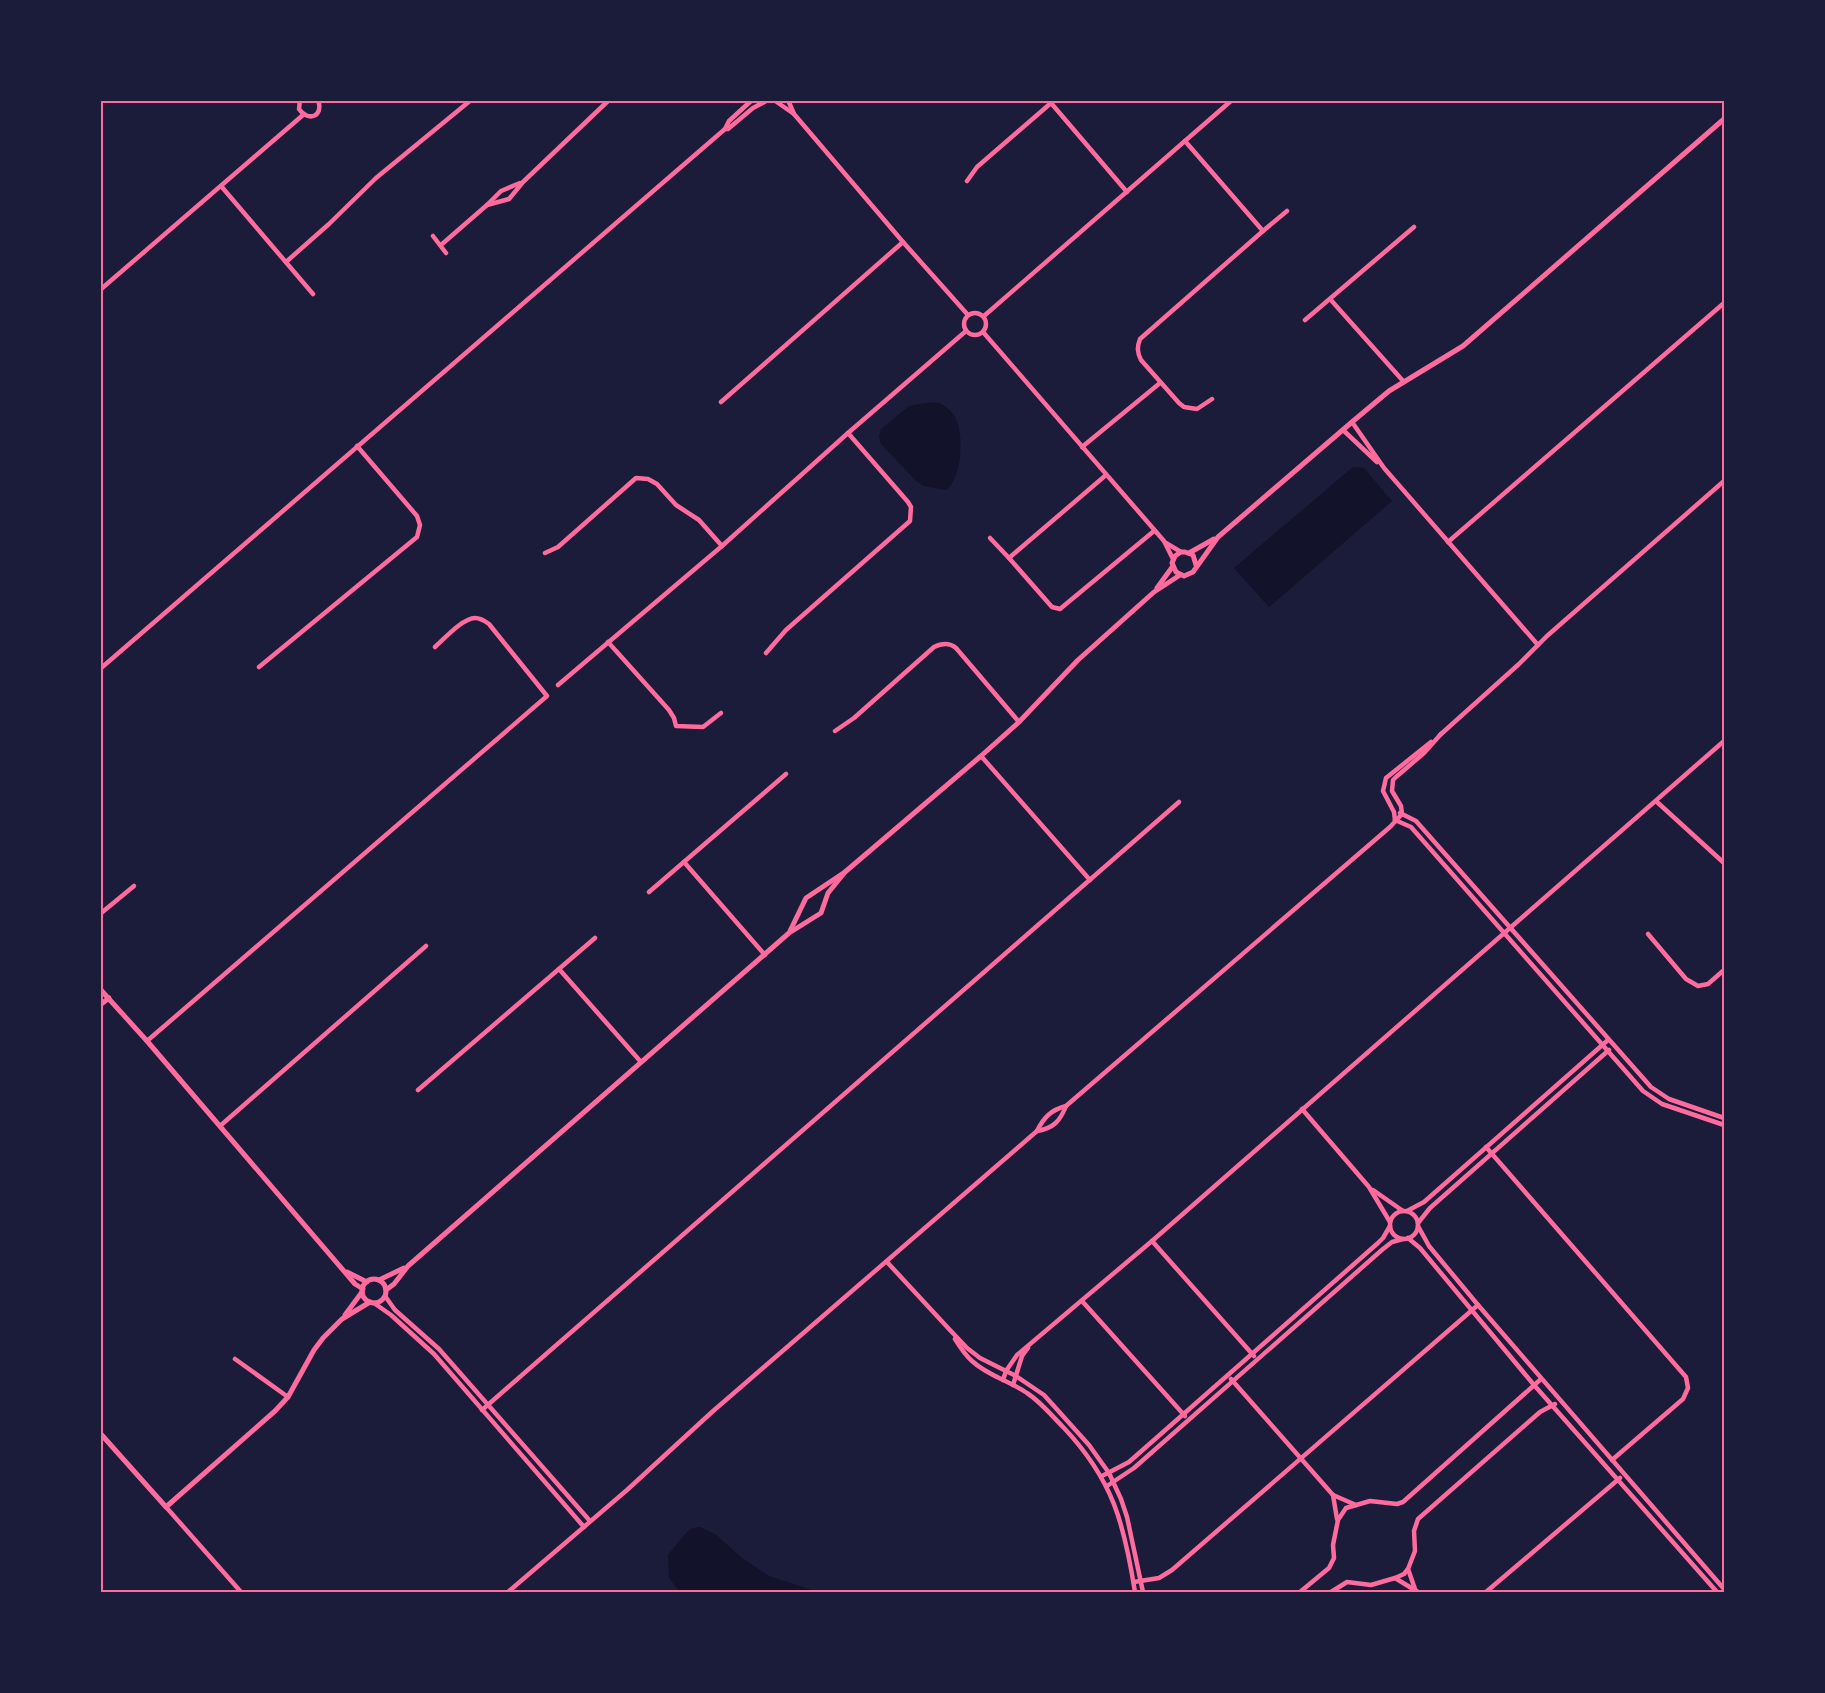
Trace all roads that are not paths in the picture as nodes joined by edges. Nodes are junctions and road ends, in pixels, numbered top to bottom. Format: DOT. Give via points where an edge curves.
graph roads {
  1 [pos="300,100"];
  2 [pos="318,100"];
  3 [pos="471,100"];
  4 [pos="609,100"];
  5 [pos="752,100"];
  6 [pos="768,100"];
  7 [pos="774,100"];
  8 [pos="788,100"];
  9 [pos="1232,100"];
  10 [pos="1053,102"];
  11 [pos="794,114"];
  12 [pos="303,115"];
  13 [pos="1725,119"];
  14 [pos="724,129"];
  15 [pos="1185,141"];
  16 [pos="967,181"];
  17 [pos="522,182"];
  18 [pos="220,186"];
  19 [pos="1127,192"];
  20 [pos="487,205"];
  21 [pos="1287,211"];
  22 [pos="1414,227"];
  23 [pos="1263,231"];
  24 [pos="434,236"];
  25 [pos="903,242"];
  26 [pos="441,245"];
  27 [pos="447,253"];
  28 [pos="286,262"];
  29 [pos="100,290"];
  30 [pos="313,294"];
  31 [pos="1330,299"];
  32 [pos="1725,303"];
  33 [pos="968,315"];
  34 [pos="984,316"];
  35 [pos="1305,320"];
  36 [pos="966,331"];
  37 [pos="983,332"];
  38 [pos="1404,382"];
  39 [pos="1160,383"];
  40 [pos="1212,399"];
  41 [pos="721,402"];
  42 [pos="1352,422"];
  43 [pos="1343,430"];
  44 [pos="848,433"];
  45 [pos="357,446"];
  46 [pos="1082,447"];
  47 [pos="1384,468"];
  48 [pos="1106,475"];
  49 [pos="1725,481"];
  50 [pos="1154,531"];
  51 [pos="1218,537"];
  52 [pos="990,538"];
  53 [pos="1164,541"];
  54 [pos="1448,542"];
  55 [pos="722,546"];
  56 [pos="1181,552"];
  57 [pos="544,553"];
  58 [pos="1189,553"];
  59 [pos="1009,558"];
  60 [pos="1173,562"];
  61 [pos="1196,565"];
  62 [pos="1180,575"];
  63 [pos="1154,592"];
  64 [pos="608,642"];
  65 [pos="1538,645"];
  66 [pos="435,647"];
  67 [pos="766,653"];
  68 [pos="259,668"];
  69 [pos="100,669"];
  70 [pos="558,685"];
  71 [pos="721,713"];
  72 [pos="1019,722"];
  73 [pos="835,731"];
  74 [pos="1441,734"];
  75 [pos="1725,741"];
  76 [pos="981,756"];
  77 [pos="786,774"];
  78 [pos="1179,802"];
  79 [pos="1657,802"];
  80 [pos="1394,812"];
  81 [pos="1402,814"];
  82 [pos="1395,820"];
  83 [pos="684,862"];
  84 [pos="1725,863"];
  85 [pos="845,872"];
  86 [pos="1090,880"];
  87 [pos="134,886"];
  88 [pos="649,892"];
  89 [pos="100,914"];
  90 [pos="1510,928"];
  91 [pos="789,933"];
  92 [pos="1503,933"];
  93 [pos="1648,934"];
  94 [pos="595,938"];
  95 [pos="426,946"];
  96 [pos="765,955"];
  97 [pos="559,969"];
  98 [pos="1725,969"];
  99 [pos="100,989"];
  100 [pos="109,998"];
  101 [pos="100,1005"];
  102 [pos="1608,1040"];
  103 [pos="147,1041"];
  104 [pos="1603,1045"];
  105 [pos="1614,1046"];
  106 [pos="1608,1051"];
  107 [pos="641,1062"];
  108 [pos="418,1090"];
  109 [pos="1066,1106"];
  110 [pos="1302,1109"];
  111 [pos="1725,1118"];
  112 [pos="1725,1125"];
  113 [pos="220,1126"];
  114 [pos="1037,1131"];
  115 [pos="1486,1147"];
  116 [pos="1492,1153"];
  117 [pos="1369,1187"];
  118 [pos="1405,1211"];
  119 [pos="1390,1224"];
  120 [pos="1418,1225"];
  121 [pos="1406,1239"];
  122 [pos="1152,1241"];
  123 [pos="887,1262"];
  124 [pos="408,1266"];
  125 [pos="346,1271"];
  126 [pos="379,1280"];
  127 [pos="367,1282"];
  128 [pos="363,1290"];
  129 [pos="386,1293"];
  130 [pos="1082,1300"];
  131 [pos="372,1303"];
  132 [pos="1478,1305"];
  133 [pos="1471,1310"];
  134 [pos="342,1319"];
  135 [pos="949,1329"];
  136 [pos="1032,1343"];
  137 [pos="1252,1354"];
  138 [pos="235,1359"];
  139 [pos="1258,1360"];
  140 [pos="1006,1371"];
  141 [pos="1227,1375"];
  142 [pos="1016,1376"];
  143 [pos="1541,1379"];
  144 [pos="1003,1380"];
  145 [pos="1233,1381"];
  146 [pos="1013,1385"];
  147 [pos="1534,1385"];
  148 [pos="288,1397"];
  149 [pos="1559,1401"];
  150 [pos="488,1405"];
  151 [pos="1552,1406"];
  152 [pos="482,1410"];
  153 [pos="1184,1414"];
  154 [pos="1189,1420"];
  155 [pos="100,1433"];
  156 [pos="1302,1458"];
  157 [pos="1612,1460"];
  158 [pos="1109,1473"];
  159 [pos="1624,1474"];
  160 [pos="1102,1476"];
  161 [pos="1618,1479"];
  162 [pos="1114,1482"];
  163 [pos="1107,1486"];
  164 [pos="1333,1495"];
  165 [pos="1356,1505"];
  166 [pos="165,1507"];
  167 [pos="1338,1520"];
  168 [pos="590,1521"];
  169 [pos="584,1527"];
  170 [pos="1408,1569"];
  171 [pos="1395,1578"];
  172 [pos="1141,1581"];
  173 [pos="1134,1582"];
  174 [pos="1725,1589"];
  175 [pos="1417,1591"];
  176 [pos="241,1593"];
  177 [pos="508,1593"];
  178 [pos="1135,1593"];
  179 [pos="1143,1593"];
  180 [pos="1300,1593"];
  181 [pos="1331,1593"];
  182 [pos="1486,1593"];
  183 [pos="1717,1593"];
  1 -- 12 [label="street"];
  2 -- 12 [label="street" via="319,111 310,117"];
  3 -- 28 [label="street" via="382,172"];
  4 -- 17 [label="street"];
  5 -- 14 [label="street"];
  6 -- 14 [label="street"];
  7 -- 11 [label="street"];
  8 -- 11 [label="street"];
  9 -- 15 [label="street"];
  10 -- 16 [label="street" via="977,167"];
  10 -- 19 [label="street"];
  11 -- 25 [label="street"];
  12 -- 18 [label="street"];
  13 -- 38 [label="street" via="1462,346"];
  14 -- 45 [label="street"];
  15 -- 19 [label="street"];
  15 -- 23 [label="street"];
  17 -- 20 [label="street" via="501,190"];
  17 -- 20 [label="street" via="509,199"];
  18 -- 28 [label="street"];
  18 -- 29 [label="street"];
  19 -- 34 [label="street"];
  20 -- 26 [label="street"];
  21 -- 23 [label="street"];
  22 -- 31 [label="street"];
  23 -- 39 [label="street" via="1140,339 1141,360"];
  24 -- 26 [label="street"];
  25 -- 33 [label="street"];
  25 -- 41 [label="street"];
  26 -- 27 [label="street"];
  28 -- 30 [label="street"];
  31 -- 35 [label="street"];
  31 -- 38 [label="street"];
  32 -- 54 [label="street"];
  33 -- 34 [label="street" via="974,312"];
  33 -- 36 [label="street"];
  34 -- 37 [label="street"];
  36 -- 37 [label="street" via="972,335"];
  36 -- 44 [label="street"];
  37 -- 46 [label="street"];
  38 -- 42 [label="street"];
  39 -- 40 [label="street" via="1184,407 1197,409"];
  39 -- 46 [label="street"];
  42 -- 43 [label="street"];
  42 -- 47 [label="street"];
  43 -- 47 [label="street"];
  43 -- 51 [label="street"];
  44 -- 55 [label="street"];
  44 -- 67 [label="street" via="908,502 910,521 786,630"];
  45 -- 68 [label="street" via="417,516 417,537"];
  45 -- 69 [label="street"];
  46 -- 48 [label="street"];
  47 -- 54 [label="street"];
  48 -- 50 [label="street"];
  48 -- 59 [label="street"];
  49 -- 65 [label="street"];
  50 -- 53 [label="street"];
  50 -- 59 [label="street" via="1060,609 1052,607"];
  51 -- 58 [label="street"];
  51 -- 61 [label="street"];
  52 -- 59 [label="street"];
  53 -- 56 [label="street"];
  53 -- 60 [label="street"];
  54 -- 65 [label="street"];
  55 -- 57 [label="street" via="657,484 636,478 558,547"];
  55 -- 64 [label="street"];
  56 -- 58 [label="street"];
  56 -- 60 [label="street"];
  58 -- 61 [label="street" via="1196,559"];
  60 -- 62 [label="street"];
  60 -- 63 [label="street"];
  61 -- 62 [label="street" via="1190,574"];
  62 -- 63 [label="street"];
  63 -- 72 [label="street" via="1078,660"];
  64 -- 70 [label="street"];
  64 -- 71 [label="street" via="669,710 676,726 703,727"];
  65 -- 74 [label="street"];
  66 -- 103 [label="street" via="470,619 482,619 547,696"];
  72 -- 73 [label="street" via="956,648 945,643 934,647"];
  72 -- 76 [label="street"];
  74 -- 80 [label="street" via="1386,778 1383,791"];
  74 -- 81 [label="street" via="1393,780 1392,791"];
  75 -- 79 [label="street"];
  76 -- 85 [label="street"];
  76 -- 86 [label="street"];
  77 -- 83 [label="street"];
  78 -- 86 [label="street"];
  79 -- 84 [label="street"];
  79 -- 90 [label="street"];
  80 -- 81 [label="street"];
  80 -- 82 [label="street"];
  81 -- 82 [label="street"];
  81 -- 90 [label="street" via="1416,821"];
  82 -- 92 [label="street" via="1411,827"];
  82 -- 109 [label="street"];
  83 -- 88 [label="street"];
  83 -- 96 [label="street"];
  85 -- 91 [label="street" via="806,898"];
  85 -- 91 [label="street" via="828,893 821,913"];
  86 -- 150 [label="street"];
  87 -- 89 [label="street"];
  90 -- 92 [label="street"];
  90 -- 102 [label="street"];
  91 -- 96 [label="street"];
  92 -- 104 [label="street"];
  92 -- 110 [label="street"];
  93 -- 98 [label="street" via="1695,985 1708,984"];
  94 -- 97 [label="street"];
  95 -- 113 [label="street"];
  96 -- 107 [label="street"];
  97 -- 107 [label="street"];
  97 -- 108 [label="street"];
  99 -- 100 [label="street"];
  100 -- 101 [label="street"];
  100 -- 103 [label="street"];
  102 -- 104 [label="street"];
  102 -- 105 [label="street"];
  103 -- 113 [label="street"];
  104 -- 106 [label="street"];
  104 -- 115 [label="street"];
  105 -- 106 [label="street"];
  105 -- 111 [label="street" via="1662,1095"];
  106 -- 112 [label="street" via="1641,1090 1655,1100"];
  106 -- 116 [label="street"];
  107 -- 124 [label="street"];
  109 -- 114 [label="street" via="1045,1117"];
  109 -- 114 [label="street" via="1056,1124"];
  110 -- 117 [label="street"];
  110 -- 122 [label="street"];
  113 -- 125 [label="street"];
  114 -- 123 [label="street"];
  115 -- 116 [label="street"];
  115 -- 118 [label="street" via="1424,1202"];
  116 -- 120 [label="street" via="1430,1208"];
  116 -- 157 [label="street" via="1686,1377 1688,1388 1683,1399"];
  117 -- 118 [label="street"];
  117 -- 119 [label="street"];
  118 -- 119 [label="street" via="1395,1214"];
  118 -- 120 [label="street" via="1415,1216"];
  119 -- 121 [label="street" via="1393,1234"];
  119 -- 137 [label="street" via="1378,1243"];
  120 -- 121 [label="street" via="1415,1234"];
  120 -- 132 [label="street" via="1429,1246"];
  121 -- 133 [label="street" via="1420,1248"];
  121 -- 139 [label="street" via="1383,1248"];
  122 -- 130 [label="street"];
  122 -- 137 [label="street"];
  123 -- 135 [label="street"];
  123 -- 168 [label="street"];
  124 -- 126 [label="street"];
  124 -- 129 [label="street"];
  125 -- 127 [label="street"];
  125 -- 128 [label="street"];
  126 -- 127 [label="street"];
  126 -- 129 [label="street"];
  127 -- 128 [label="street"];
  128 -- 131 [label="street" via="364,1298"];
  128 -- 134 [label="street"];
  129 -- 131 [label="street" via="381,1302"];
  129 -- 150 [label="street" via="395,1310 439,1349"];
  130 -- 136 [label="street"];
  130 -- 153 [label="street"];
  131 -- 134 [label="street"];
  131 -- 152 [label="street" via="434,1354"];
  132 -- 133 [label="street"];
  132 -- 143 [label="street"];
  133 -- 147 [label="street"];
  133 -- 156 [label="street"];
  134 -- 148 [label="street" via="314,1350"];
  135 -- 140 [label="street" via="980,1358"];
  135 -- 144 [label="street" via="971,1360"];
  136 -- 140 [label="street"];
  136 -- 142 [label="street" via="1022,1356"];
  137 -- 139 [label="street"];
  137 -- 141 [label="street"];
  138 -- 148 [label="street"];
  139 -- 145 [label="street"];
  140 -- 142 [label="street"];
  140 -- 144 [label="street"];
  141 -- 145 [label="street"];
  141 -- 153 [label="street"];
  142 -- 146 [label="street"];
  142 -- 158 [label="street" via="1044,1395"];
  143 -- 147 [label="street"];
  143 -- 149 [label="street"];
  144 -- 146 [label="street"];
  145 -- 154 [label="street"];
  145 -- 156 [label="street"];
  146 -- 160 [label="street" via="1045,1407 1083,1448"];
  147 -- 151 [label="street"];
  147 -- 165 [label="street" via="1403,1502"];
  148 -- 166 [label="street"];
  149 -- 151 [label="street"];
  149 -- 157 [label="street"];
  150 -- 152 [label="street"];
  150 -- 168 [label="street"];
  151 -- 161 [label="street"];
  151 -- 170 [label="street" via="1540,1412 1418,1519 1415,1551"];
  152 -- 169 [label="street"];
  153 -- 154 [label="street"];
  153 -- 158 [label="street" via="1129,1462"];
  154 -- 162 [label="street"];
  155 -- 166 [label="street"];
  156 -- 164 [label="street"];
  156 -- 172 [label="street" via="1172,1570 1159,1578"];
  157 -- 159 [label="street"];
  158 -- 160 [label="street"];
  158 -- 162 [label="street"];
  159 -- 161 [label="street"];
  159 -- 174 [label="street"];
  160 -- 163 [label="street"];
  161 -- 182 [label="street"];
  161 -- 183 [label="street"];
  162 -- 163 [label="street"];
  162 -- 172 [label="street" via="1127,1517"];
  163 -- 173 [label="street" via="1120,1519"];
  164 -- 165 [label="street"];
  164 -- 167 [label="street"];
  165 -- 167 [label="street" via="1346,1508"];
  166 -- 176 [label="street"];
  167 -- 180 [label="street" via="1334,1558 1329,1568"];
  168 -- 169 [label="street"];
  169 -- 177 [label="street"];
  170 -- 171 [label="street"];
  170 -- 175 [label="street"];
  171 -- 175 [label="street"];
  171 -- 181 [label="street" via="1371,1585 1347,1582"];
  172 -- 173 [label="street"];
  172 -- 179 [label="street"];
  173 -- 178 [label="street"];
}
